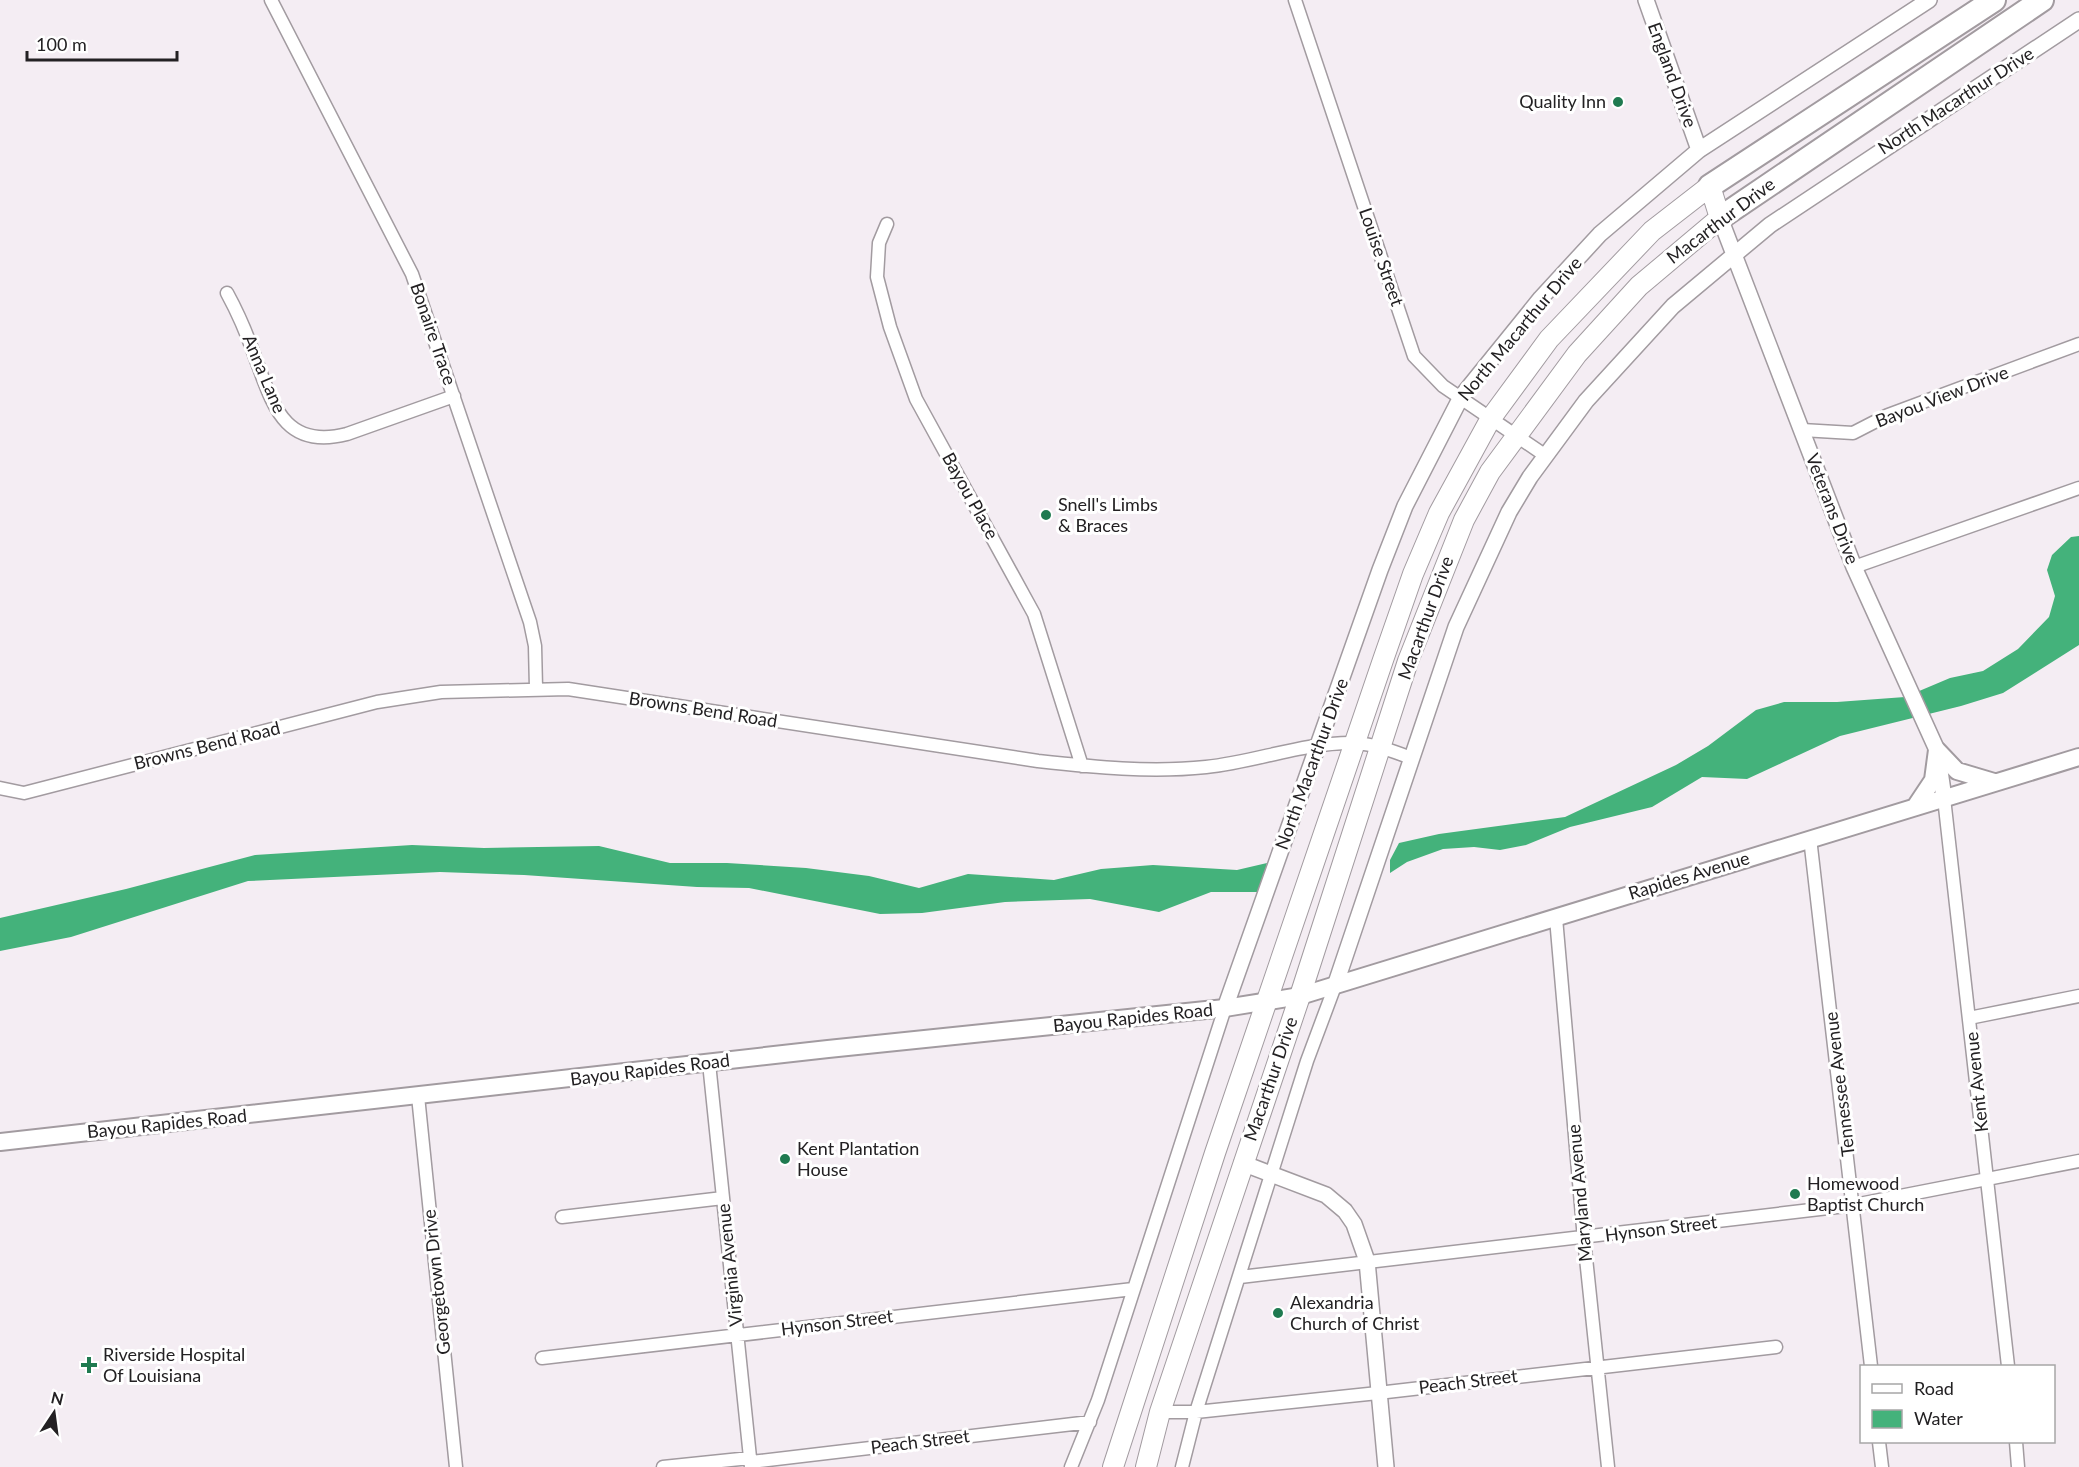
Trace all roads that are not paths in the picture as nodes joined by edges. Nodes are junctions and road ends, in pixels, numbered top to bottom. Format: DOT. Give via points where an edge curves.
graph roads {
  1 [pos="271,0"];
  2 [pos="1295,0"];
  3 [pos="1646,0"];
  4 [pos="1929,0"];
  5 [pos="1994,0"];
  6 [pos="2042,0"];
  7 [pos="2079,20"];
  8 [pos="1699,150"];
  9 [pos="1710,186"];
  10 [pos="1720,218"];
  11 [pos="887,224"];
  12 [pos="1734,253"];
  13 [pos="227,293"];
  14 [pos="2079,344"];
  15 [pos="454,396"];
  16 [pos="1461,398"];
  17 [pos="1491,418"];
  18 [pos="1802,430"];
  19 [pos="1515,436"];
  20 [pos="1545,456"];
  21 [pos="2079,488"];
  22 [pos="1854,567"];
  23 [pos="536,688"];
  24 [pos="1356,743"];
  25 [pos="1321,744"];
  26 [pos="1935,746"];
  27 [pos="1381,747"];
  28 [pos="2079,757"];
  29 [pos="1411,758"];
  30 [pos="1082,766"];
  31 [pos="1994,783"];
  32 [pos="0,788"];
  33 [pos="1944,798"];
  34 [pos="1915,807"];
  35 [pos="1810,838"];
  36 [pos="1556,918"];
  37 [pos="1335,986"];
  38 [pos="1300,996"];
  39 [pos="2079,996"];
  40 [pos="1268,1001"];
  41 [pos="1225,1008"];
  42 [pos="1969,1018"];
  43 [pos="709,1064"];
  44 [pos="418,1096"];
  45 [pos="0,1142"];
  46 [pos="1215,1153"];
  47 [pos="2079,1161"];
  48 [pos="1242,1163"];
  49 [pos="1272,1175"];
  50 [pos="1988,1178"];
  51 [pos="723,1198"];
  52 [pos="1854,1205"];
  53 [pos="562,1217"];
  54 [pos="1584,1239"];
  55 [pos="1368,1261"];
  56 [pos="1240,1277"];
  57 [pos="1134,1289"];
  58 [pos="738,1335"];
  59 [pos="1776,1347"];
  60 [pos="542,1358"];
  61 [pos="1871,1365"];
  62 [pos="2008,1365"];
  63 [pos="1596,1368"];
  64 [pos="1142,1380"];
  65 [pos="1378,1393"];
  66 [pos="1160,1412"];
  67 [pos="1196,1412"];
  68 [pos="1090,1422"];
  69 [pos="1879,1443"];
  70 [pos="2016,1443"];
  71 [pos="751,1462"];
  72 [pos="456,1467"];
  73 [pos="663,1467"];
  74 [pos="1071,1467"];
  75 [pos="1105,1467"];
  76 [pos="1113,1467"];
  77 [pos="1146,1467"];
  78 [pos="1182,1467"];
  79 [pos="1386,1467"];
  80 [pos="1608,1467"];
  81 [pos="1882,1467"];
  82 [pos="2018,1467"];
  1 -- 15 [label="street, Bonaire Trace" via="412,274"];
  2 -- 16 [label="street, Louise Street" via="1414,356 1431,376"];
  3 -- 8 [label="street, England Drive"];
  4 -- 8 [label="street, North Macarthur Drive"];
  5 -- 9 [label="highway, Macarthur Drive"];
  6 -- 10 [label="highway, Macarthur Drive"];
  7 -- 12 [label="street, North Macarthur Drive" via="1803,202"];
  8 -- 16 [label="street, North Macarthur Drive" via="1600,234 1541,298"];
  9 -- 10 [label="highway"];
  9 -- 17 [label="highway, Macarthur Drive" via="1652,231 1599,285 1549,339"];
  10 -- 12 [label="street, Veterans Drive"];
  10 -- 19 [label="highway, Macarthur Drive" via="1661,266 1606,320"];
  11 -- 30 [label="street, Bayou Place" via="879,243 877,277 915,399 1034,614"];
  12 -- 18 [label="street, Veterans Drive"];
  12 -- 20 [label="street, North Macarthur Drive" via="1644,334"];
  13 -- 15 [label="street, Anna Lane" via="272,404 280,418 308,436 329,439"];
  14 -- 18 [label="street, Bayou View Drive" via="1888,415 1853,433"];
  15 -- 23 [label="street, Bonaire Trace" via="531,622 536,646"];
  16 -- 17 [label="street, Louise Street"];
  16 -- 25 [label="street, North Macarthur Drive" via="1405,506"];
  17 -- 19 [label="street, Louise Street"];
  17 -- 24 [label="highway, Macarthur Drive" via="1439,513 1413,574"];
  18 -- 22 [label="street, Veterans Drive"];
  19 -- 20 [label="street, Louise Street"];
  19 -- 27 [label="highway, Macarthur Drive" via="1490,472 1459,531 1408,661"];
  20 -- 29 [label="street, North Macarthur Drive" via="1509,512 1480,571 1456,627"];
  21 -- 22 [label="street"];
  22 -- 26 [label="street, Veterans Drive"];
  23 -- 30 [label="street, Browns Bend Road" via="568,689"];
  23 -- 32 [label="street, Browns Bend Road" via="441,692 377,702 24,793"];
  24 -- 25 [label="street, Browns Bend Road"];
  24 -- 27 [label="street, Browns Bend Road"];
  24 -- 40 [label="highway, Macarthur Drive"];
  25 -- 30 [label="street, Browns Bend Road" via="1209,767 1168,770"];
  25 -- 41 [label="street, North Macarthur Drive"];
  26 -- 31 [label="main road" via="1957,771"];
  26 -- 33 [label="street, Veterans Drive"];
  26 -- 34 [label="main road" via="1933,780"];
  27 -- 29 [label="street, Browns Bend Road"];
  27 -- 38 [label="highway, Macarthur Drive"];
  28 -- 31 [label="main road, Rapides Avenue"];
  29 -- 37 [label="street, North Macarthur Drive"];
  31 -- 33 [label="main road, Rapides Avenue"];
  33 -- 34 [label="main road, Rapides Avenue"];
  33 -- 42 [label="street, Kent Avenue"];
  34 -- 35 [label="main road, Rapides Avenue"];
  35 -- 36 [label="main road, Rapides Avenue"];
  35 -- 52 [label="street, Tennessee Avenue"];
  36 -- 37 [label="main road, Rapides Avenue"];
  36 -- 54 [label="street, Maryland Avenue"];
  37 -- 38 [label="main road, Rapides Avenue"];
  37 -- 49 [label="street, Macarthur Drive"];
  38 -- 40 [label="main road, Bayou Rapides Road"];
  38 -- 48 [label="highway, Macarthur Drive"];
  39 -- 42 [label="street"];
  40 -- 41 [label="main road, Bayou Rapides Road"];
  40 -- 46 [label="highway, Macarthur Drive"];
  41 -- 43 [label="main road, Bayou Rapides Road"];
  41 -- 57 [label="street"];
  42 -- 50 [label="street, Kent Avenue"];
  43 -- 44 [label="main road, Bayou Rapides Road"];
  43 -- 51 [label="street, Virginia Avenue"];
  44 -- 45 [label="main road, Bayou Rapides Road"];
  44 -- 72 [label="street, Georgetown Drive"];
  46 -- 48 [label="highway"];
  46 -- 64 [label="highway, Macarthur Drive"];
  47 -- 50 [label="street, Hynson Street"];
  48 -- 49 [label="street"];
  48 -- 66 [label="highway, Macarthur Drive"];
  49 -- 55 [label="street" via="1315,1190 1336,1203 1354,1224"];
  49 -- 56 [label="street, Macarthur Drive"];
  50 -- 52 [label="street, Hynson Street"];
  50 -- 62 [label="street, Kent Avenue"];
  51 -- 53 [label="street"];
  51 -- 58 [label="street, Virginia Avenue"];
  52 -- 54 [label="street, Hynson Street"];
  52 -- 61 [label="street, Tennessee Avenue"];
  54 -- 55 [label="street, Hynson Street"];
  54 -- 63 [label="street, Maryland Avenue"];
  55 -- 56 [label="street, Hynson Street"];
  55 -- 65 [label="street"];
  56 -- 67 [label="street, Macarthur Drive"];
  57 -- 58 [label="street, Hynson Street"];
  57 -- 68 [label="street"];
  58 -- 60 [label="street, Hynson Street"];
  58 -- 71 [label="street, Virginia Avenue"];
  59 -- 63 [label="street, Peach Street"];
  63 -- 65 [label="street, Peach Street"];
  63 -- 80 [label="street, Maryland Avenue"];
  64 -- 75 [label="highway"];
  64 -- 76 [label="highway, Macarthur Drive"];
  65 -- 67 [label="street, Peach Street"];
  65 -- 79 [label="street"];
  66 -- 67 [label="street, Peach Street"];
  66 -- 77 [label="highway, Macarthur Drive"];
  67 -- 78 [label="street, Macarthur Drive"];
  68 -- 71 [label="street, Peach Street"];
  68 -- 74 [label="street"];
  69 -- 81 [label="street"];
  70 -- 82 [label="street"];
  71 -- 73 [label="street, Peach Street"];
}
